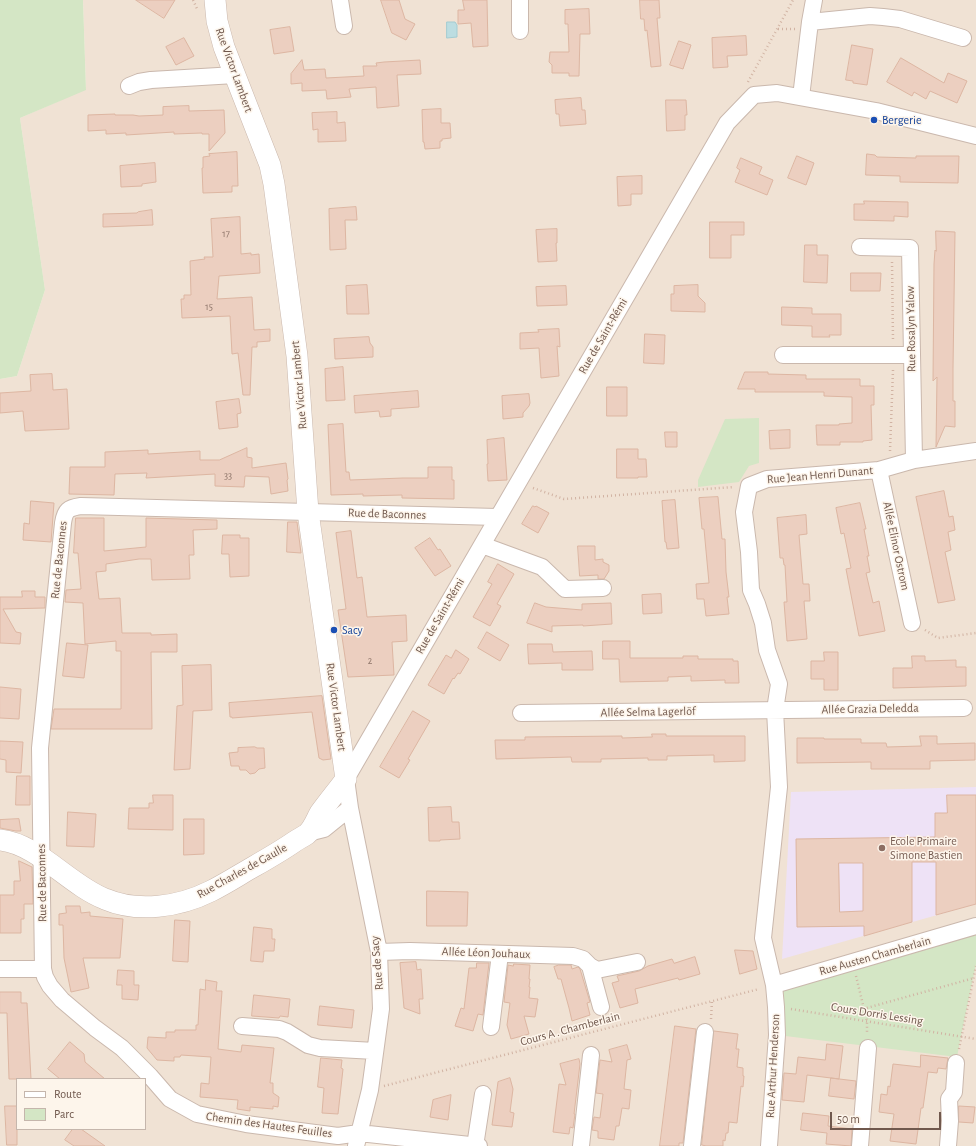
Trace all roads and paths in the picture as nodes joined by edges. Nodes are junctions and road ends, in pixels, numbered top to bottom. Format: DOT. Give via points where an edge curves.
graph roads {
  1 [pos="215,0"];
  2 [pos="340,0"];
  3 [pos="520,0"];
  4 [pos="793,0"];
  5 [pos="814,0"];
  6 [pos="810,22"];
  7 [pos="344,26"];
  8 [pos="520,31"];
  9 [pos="962,38"];
  10 [pos="235,75"];
  11 [pos="129,86"];
  12 [pos="745,89"];
  13 [pos="801,97"];
  14 [pos="976,136"];
  15 [pos="860,247"];
  16 [pos="912,355"];
  17 [pos="783,356"];
  18 [pos="976,451"];
  19 [pos="914,460"];
  20 [pos="879,470"];
  21 [pos="517,482"];
  22 [pos="749,486"];
  23 [pos="308,512"];
  24 [pos="497,517"];
  25 [pos="482,544"];
  26 [pos="603,588"];
  27 [pos="912,623"];
  28 [pos="976,633"];
  29 [pos="964,708"];
  30 [pos="775,710"];
  31 [pos="521,713"];
  32 [pos="346,779"];
  33 [pos="350,808"];
  34 [pos="308,833"];
  35 [pos="0,840"];
  36 [pos="42,858"];
  37 [pos="976,926"];
  38 [pos="379,952"];
  39 [pos="500,954"];
  40 [pos="637,962"];
  41 [pos="853,962"];
  42 [pos="590,966"];
  43 [pos="976,966"];
  44 [pos="0,969"];
  45 [pos="43,969"];
  46 [pos="974,978"];
  47 [pos="774,985"];
  48 [pos="601,1007"];
  49 [pos="776,1007"];
  50 [pos="863,1009"];
  51 [pos="867,1021"];
  52 [pos="242,1026"];
  53 [pos="491,1027"];
  54 [pos="705,1032"];
  55 [pos="961,1036"];
  56 [pos="976,1039"];
  57 [pos="868,1048"];
  58 [pos="375,1051"];
  59 [pos="591,1055"];
  60 [pos="956,1063"];
  61 [pos="370,1090"];
  62 [pos="483,1094"];
  63 [pos="357,1140"];
  64 [pos="475,1146"];
  65 [pos="479,1146"];
  66 [pos="581,1146"];
  67 [pos="692,1146"];
  68 [pos="769,1146"];
  69 [pos="860,1146"];
  70 [pos="948,1146"];
  1 -- 10 [label="street, Rue Victor Lambert" via="217,21"];
  2 -- 7 [label="street"];
  3 -- 8 [label="street"];
  4 -- 12 [label="path"];
  5 -- 6 [label="street"];
  6 -- 9 [label="street" via="883,16"];
  6 -- 13 [label="street"];
  10 -- 11 [label="street" via="151,80"];
  10 -- 23 [label="street, Rue Victor Lambert" via="270,165 274,184 298,356"];
  13 -- 14 [label="street, Rue de Saint-Rémi" via="876,111"];
  13 -- 21 [label="street, Rue de Saint-Rémi" via="777,92 754,95 727,123"];
  15 -- 16 [label="street, Rue Rosalyn Yalow" via="910,248"];
  16 -- 17 [label="street"];
  16 -- 19 [label="street, Rue Rosalyn Yalow"];
  18 -- 19 [label="street, Rue Jean Henri Dunant"];
  19 -- 20 [label="street, Rue Jean Henri Dunant"];
  20 -- 22 [label="street, Rue Jean Henri Dunant" via="767,478"];
  20 -- 27 [label="street, Allée Elinor Ostrom"];
  21 -- 22 [label="path" via="564,499"];
  21 -- 24 [label="street, Rue de Saint-Rémi"];
  22 -- 30 [label="street" via="744,512 751,590 764,623 767,650 779,684"];
  23 -- 24 [label="street, Rue de Baconnes"];
  23 -- 32 [label="street, Rue Victor Lambert"];
  23 -- 36 [label="street, Rue de Baconnes" via="81,506 68,510 63,523 40,748"];
  24 -- 25 [label="street, Rue de Saint-Rémi"];
  25 -- 26 [label="street" via="542,567 565,589"];
  25 -- 32 [label="street, Rue de Saint-Rémi"];
  27 -- 28 [label="path" via="938,638"];
  29 -- 30 [label="street, Allée Grazia Deledda"];
  30 -- 31 [label="street, Allée Selma Lagerlöf"];
  30 -- 47 [label="street, Rue Arthur Henderson" via="779,786 763,938"];
  32 -- 33 [label="street, Rue de Sacy"];
  32 -- 34 [label="street, Rue Charles de Gaulle"];
  33 -- 34 [label="street, Rue Charles de Gaulle" via="324,829"];
  33 -- 38 [label="street, Rue de Sacy"];
  34 -- 36 [label="street, Rue Charles de Gaulle" via="211,891 162,906 123,905 105,900"];
  35 -- 36 [label="street, Rue Charles de Gaulle" via="22,846"];
  36 -- 45 [label="street, Rue de Baconnes"];
  37 -- 41 [label="street, Rue Austen Chamberlain"];
  38 -- 39 [label="street, Allée Léon Jouhaux"];
  38 -- 58 [label="street, Rue de Sacy" via="381,1009"];
  39 -- 42 [label="street, Allée Léon Jouhaux" via="573,956 583,959"];
  39 -- 53 [label="street"];
  40 -- 42 [label="street, Allée Léon Jouhaux" via="597,970"];
  41 -- 47 [label="street, Rue Austen Chamberlain"];
  41 -- 50 [label="path"];
  42 -- 48 [label="street"];
  43 -- 46 [label="path"];
  44 -- 45 [label="street"];
  45 -- 63 [label="street, Chemin des Hautes Feuilles" via="50,986 62,1000 122,1048 170,1099 197,1114 246,1124"];
  46 -- 50 [label="path"];
  46 -- 55 [label="path"];
  47 -- 49 [label="street, Rue Arthur Henderson"];
  47 -- 61 [label="path, Cours A . Chamberlain"];
  49 -- 51 [label="path, Cours Dorris Lessing"];
  49 -- 68 [label="street, Rue Arthur Henderson" via="777,1035"];
  50 -- 51 [label="path"];
  51 -- 55 [label="path, Cours Dorris Lessing"];
  51 -- 57 [label="path"];
  52 -- 58 [label="street" via="279,1029 308,1045 320,1048"];
  54 -- 67 [label="street"];
  55 -- 56 [label="path, Cours Dorris Lessing"];
  55 -- 60 [label="path"];
  57 -- 69 [label="street"];
  58 -- 61 [label="street, Rue de Sacy"];
  59 -- 66 [label="street"];
  60 -- 70 [label="street" via="954,1092 949,1099"];
  61 -- 63 [label="street, Rue de Sacy"];
  62 -- 64 [label="street"];
  63 -- 64 [label="street, Chemin des Hautes Feuilles"];
  64 -- 65 [label="street, Chemin des Hautes Feuilles"];
}
